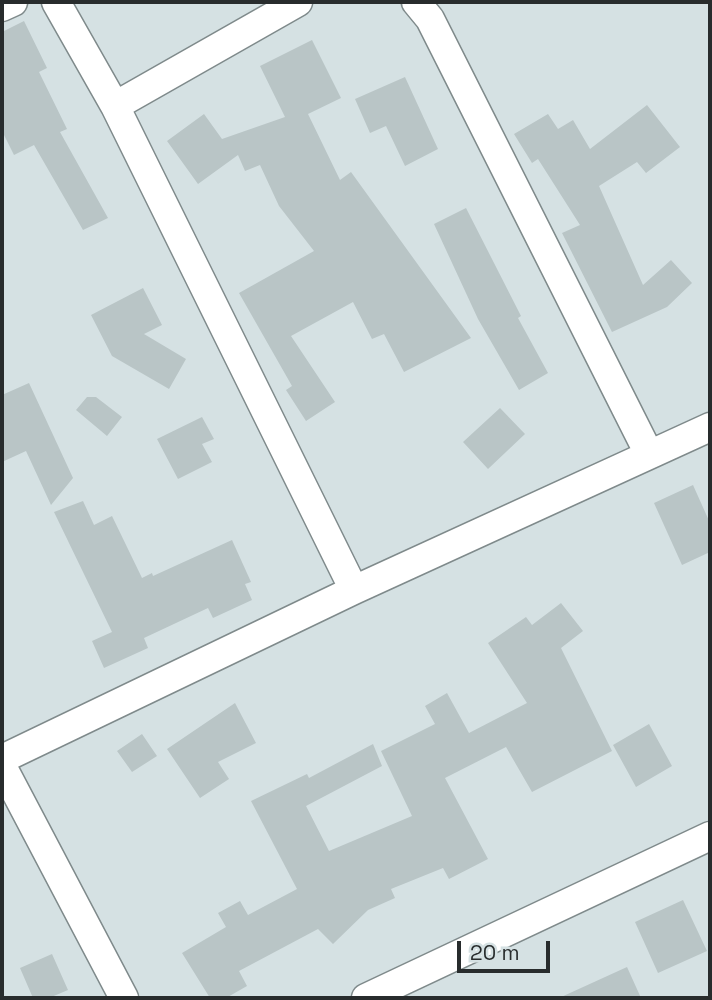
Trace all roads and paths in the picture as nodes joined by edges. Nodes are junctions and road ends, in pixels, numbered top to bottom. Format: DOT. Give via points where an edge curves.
graph roads {
  1 [pos="13,2"];
  2 [pos="56,2"];
  3 [pos="298,2"];
  4 [pos="416,2"];
  5 [pos="2,7"];
  6 [pos="115,106"];
  7 [pos="710,427"];
  8 [pos="649,454"];
  9 [pos="354,590"];
  10 [pos="2,759"];
  11 [pos="2,766"];
  12 [pos="710,836"];
  13 [pos="124,998"];
  14 [pos="366,998"];
  1 -- 5 [label="street"];
  2 -- 6 [label="street"];
  3 -- 6 [label="street"];
  4 -- 8 [label="street" via="430,19"];
  6 -- 9 [label="street"];
  7 -- 8 [label="street"];
  8 -- 9 [label="street"];
  9 -- 10 [label="street"];
  11 -- 13 [label="street"];
  12 -- 14 [label="street"];
}
